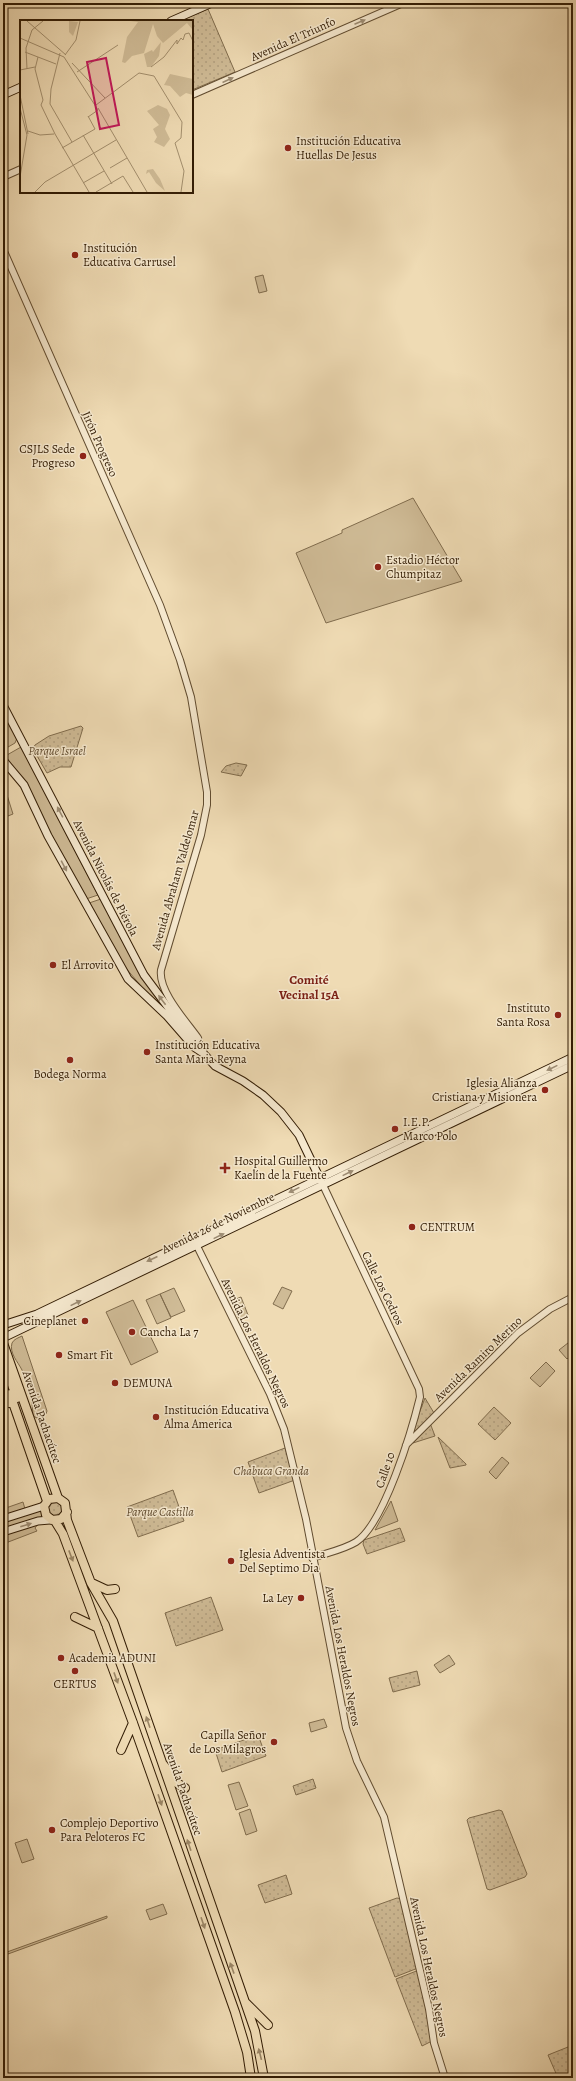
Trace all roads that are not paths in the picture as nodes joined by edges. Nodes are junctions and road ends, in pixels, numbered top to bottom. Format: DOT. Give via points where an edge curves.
graph roads {
  1 [pos="212,3"];
  2 [pos="403,3"];
  3 [pos="173,20"];
  4 [pos="20,87"];
  5 [pos="3,95"];
  6 [pos="193,95"];
  7 [pos="20,169"];
  8 [pos="3,177"];
  9 [pos="3,249"];
  10 [pos="176,648"];
  11 [pos="3,705"];
  12 [pos="3,760"];
  13 [pos="203,1052"];
  14 [pos="573,1057"];
  15 [pos="209,1059"];
  16 [pos="573,1065"];
  17 [pos="320,1178"];
  18 [pos="323,1185"];
  19 [pos="197,1246"];
  20 [pos="573,1297"];
  21 [pos="3,1325"];
  22 [pos="3,1338"];
  23 [pos="3,1343"];
  24 [pos="3,1361"];
  25 [pos="3,1375"];
  26 [pos="3,1389"];
  27 [pos="419,1401"];
  28 [pos="405,1446"];
  29 [pos="56,1498"];
  30 [pos="46,1503"];
  31 [pos="67,1512"];
  32 [pos="3,1519"];
  33 [pos="52,1520"];
  34 [pos="3,1532"];
  35 [pos="312,1558"];
  36 [pos="91,1583"];
  37 [pos="115,1589"];
  38 [pos="75,1617"];
  39 [pos="98,1628"];
  40 [pos="133,1723"];
  41 [pos="121,1750"];
  42 [pos="161,1763"];
  43 [pos="185,1788"];
  44 [pos="197,1869"];
  45 [pos="186,1872"];
  46 [pos="240,1990"];
  47 [pos="228,1992"];
  48 [pos="244,2001"];
  49 [pos="268,2025"];
  50 [pos="250,2078"];
  51 [pos="264,2078"];
  52 [pos="445,2078"];
  1 -- 3 [label="main road"];
  6 -- 2 [label="street, Avenida El Triunfo, one-way"];
  4 -- 5 [label="main road"];
  7 -- 8 [label="street"];
  9 -- 10 [label="street, Jirón Progreso" via="160,605"];
  10 -- 15 [label="street, Avenida Abraham Valdelomar" via="191,697 207,805 201,835 161,970 161,979 164,989 198,1038"];
  13 -- 11 [label="main road, Avenida Nicolás de Piérola, one-way" via="198,1042 144,975"];
  12 -- 13 [label="main road, Avenida Nicolás de Piérola, one-way" via="24,785 48,836 128,979 167,1016 194,1047"];
  13 -- 15 [label="main road, Avenida Nicolás de Piérola"];
  14 -- 17 [label="main road, Avenida 26 de Noviembre, one-way"];
  15 -- 17 [label="main road, Avenida Nicolás de Piérola" via="215,1066 263,1095 281,1112 299,1136"];
  18 -- 16 [label="main road, Avenida 26 de Noviembre, one-way"];
  17 -- 18 [label="main road, Avenida Nicolás de Piérola"];
  17 -- 21 [label="main road, Avenida 26 de Noviembre, one-way" via="37,1314"];
  19 -- 18 [label="main road, Avenida 26 de Noviembre, one-way"];
  18 -- 27 [label="street, Calle Los Cedros" via="419,1389"];
  22 -- 19 [label="main road, Avenida 26 de Noviembre, one-way"];
  19 -- 35 [label="street, Avenida Los Heraldos Negros" via="270,1394 284,1429 306,1519"];
  20 -- 28 [label="street, Avenida Ramiro Merino" via="550,1309 518,1334"];
  23 -- 29 [label="main road, Avenida Pachacútec"];
  24 -- 29 [label="main road, Avenida Pachacútec" via="49,1486"];
  25 -- 30 [label="main road, Avenida Pachacútec" via="44,1488"];
  26 -- 30 [label="main road"];
  27 -- 28 [label="street, Calle 10"];
  28 -- 35 [label="street, Calle 10" via="391,1490 380,1512 359,1539"];
  29 -- 30 [label="main road"];
  29 -- 31 [label="main road" via="65,1503"];
  30 -- 32 [label="main road"];
  30 -- 33 [label="main road" via="44,1512"];
  31 -- 33 [label="main road" via="63,1518"];
  31 -- 36 [label="main road, Avenida Pachacútec" via="71,1531"];
  34 -- 33 [label="main road, one-way" via="38,1521"];
  33 -- 39 [label="main road, one-way" via="63,1534"];
  35 -- 52 [label="street, Avenida Los Heraldos Negros" via="346,1728 357,1761 379,1805 385,1824 429,2009 434,2043"];
  36 -- 37 [label="main road" via="107,1590"];
  42 -- 36 [label="main road, Avenida Pachacútec, one-way" via="113,1621"];
  38 -- 39 [label="main road"];
  39 -- 40 [label="main road, one-way"];
  40 -- 41 [label="main road"];
  40 -- 45 [label="main road, one-way"];
  42 -- 43 [label="main road" via="177,1783"];
  44 -- 42 [label="main road, Avenida Pachacútec, one-way"];
  44 -- 45 [label="main road" via="191,1868"];
  46 -- 44 [label="main road, Avenida Pachacútec, one-way"];
  45 -- 47 [label="main road, one-way"];
  46 -- 47 [label="main road" via="236,1994"];
  46 -- 48 [label="main road, Avenida Pachacútec"];
  47 -- 50 [label="main road" via="247,2052"];
  48 -- 49 [label="main road"];
  51 -- 48 [label="main road, Avenida Pachacútec, one-way" via="255,2031"];
}
